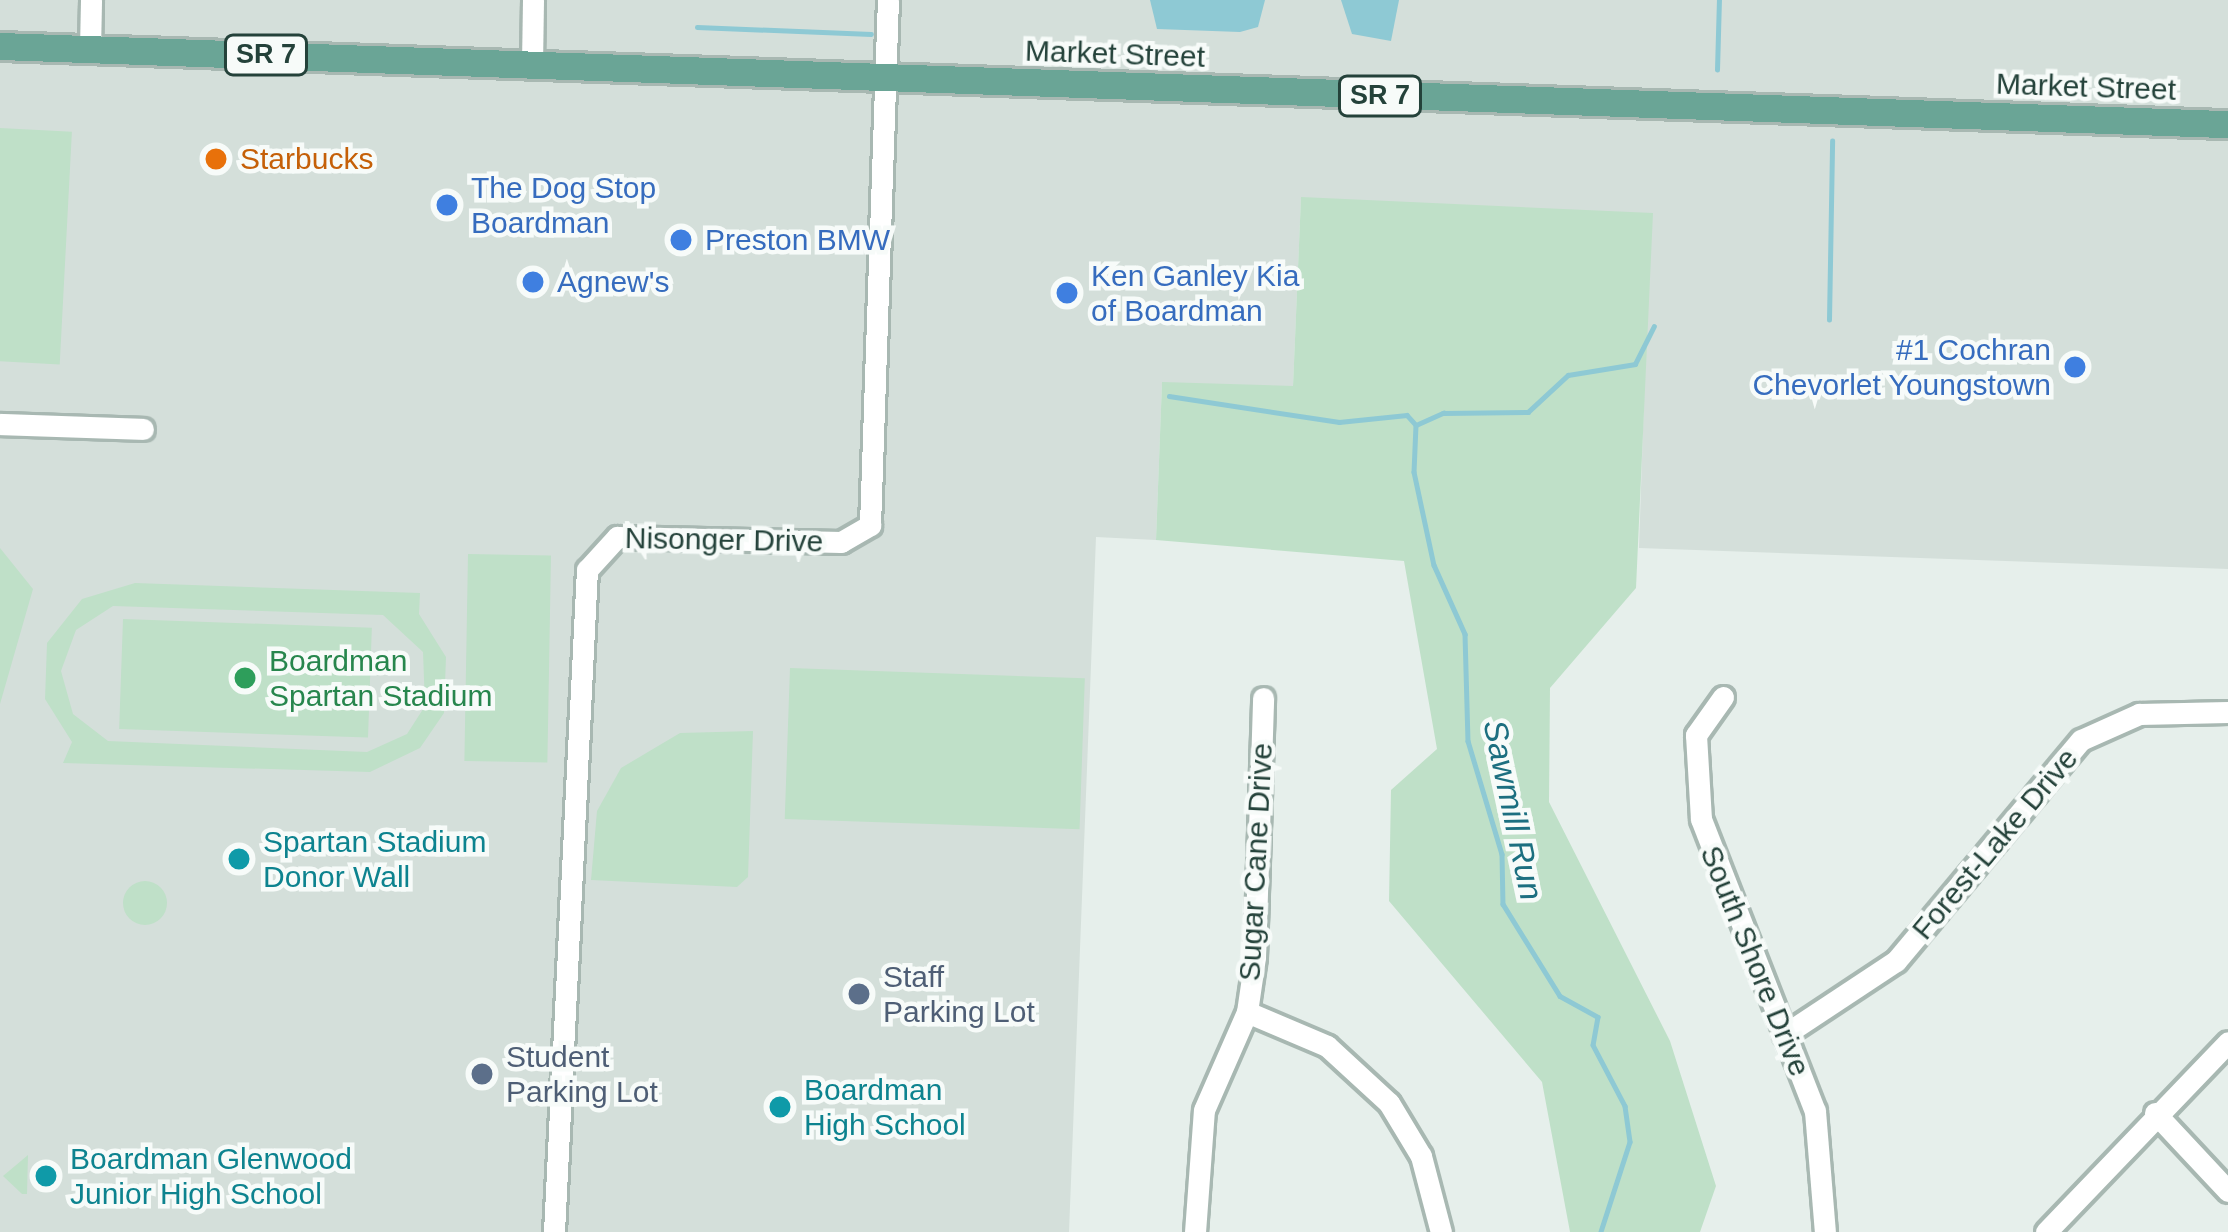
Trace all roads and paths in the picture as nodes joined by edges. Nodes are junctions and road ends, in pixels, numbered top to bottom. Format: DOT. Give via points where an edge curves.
graph roads {
  1 [pos="91,0"];
  2 [pos="533,0"];
  3 [pos="888,0"];
  4 [pos="0,46"];
  5 [pos="90,49"];
  6 [pos="532,64"];
  7 [pos="886,76"];
  8 [pos="2228,124"];
  9 [pos="0,424"];
  10 [pos="143,428"];
  11 [pos="1723,697"];
  12 [pos="1263,698"];
  13 [pos="2228,712"];
  14 [pos="1247,1012"];
  15 [pos="1784,1035"];
  16 [pos="2228,1042"];
  17 [pos="2155,1113"];
  18 [pos="2228,1191"];
  19 [pos="554,1232"];
  20 [pos="1195,1232"];
  21 [pos="1441,1232"];
  22 [pos="1825,1232"];
  23 [pos="2046,1232"];
  1 -- 5 [label="street"];
  2 -- 6 [label="street"];
  3 -- 7 [label="street"];
  4 -- 5 [label="main road, Market Street / SR 7"];
  5 -- 6 [label="main road, Market Street / SR 7"];
  6 -- 7 [label="main road, Market Street / SR 7"];
  7 -- 8 [label="main road, Market Street / SR 7"];
  7 -- 19 [label="street, Nisonger Drive" via="875,500 863,536 616,537 587,569"];
  9 -- 10 [label="street"];
  11 -- 15 [label="street, South Shore Drive" via="1695,742 1701,819"];
  12 -- 14 [label="street, Sugar Cane Drive"];
  13 -- 15 [label="street, Forest-Lake Drive" via="2140,714 2080,740 1896,961"];
  14 -- 20 [label="street, Sugar Cane Drive" via="1204,1110"];
  14 -- 21 [label="street" via="1327,1046 1389,1102 1421,1156"];
  15 -- 22 [label="street, South Shore Drive" via="1823,1139"];
  16 -- 17 [label="street"];
  17 -- 18 [label="street"];
  17 -- 23 [label="street"];
}
